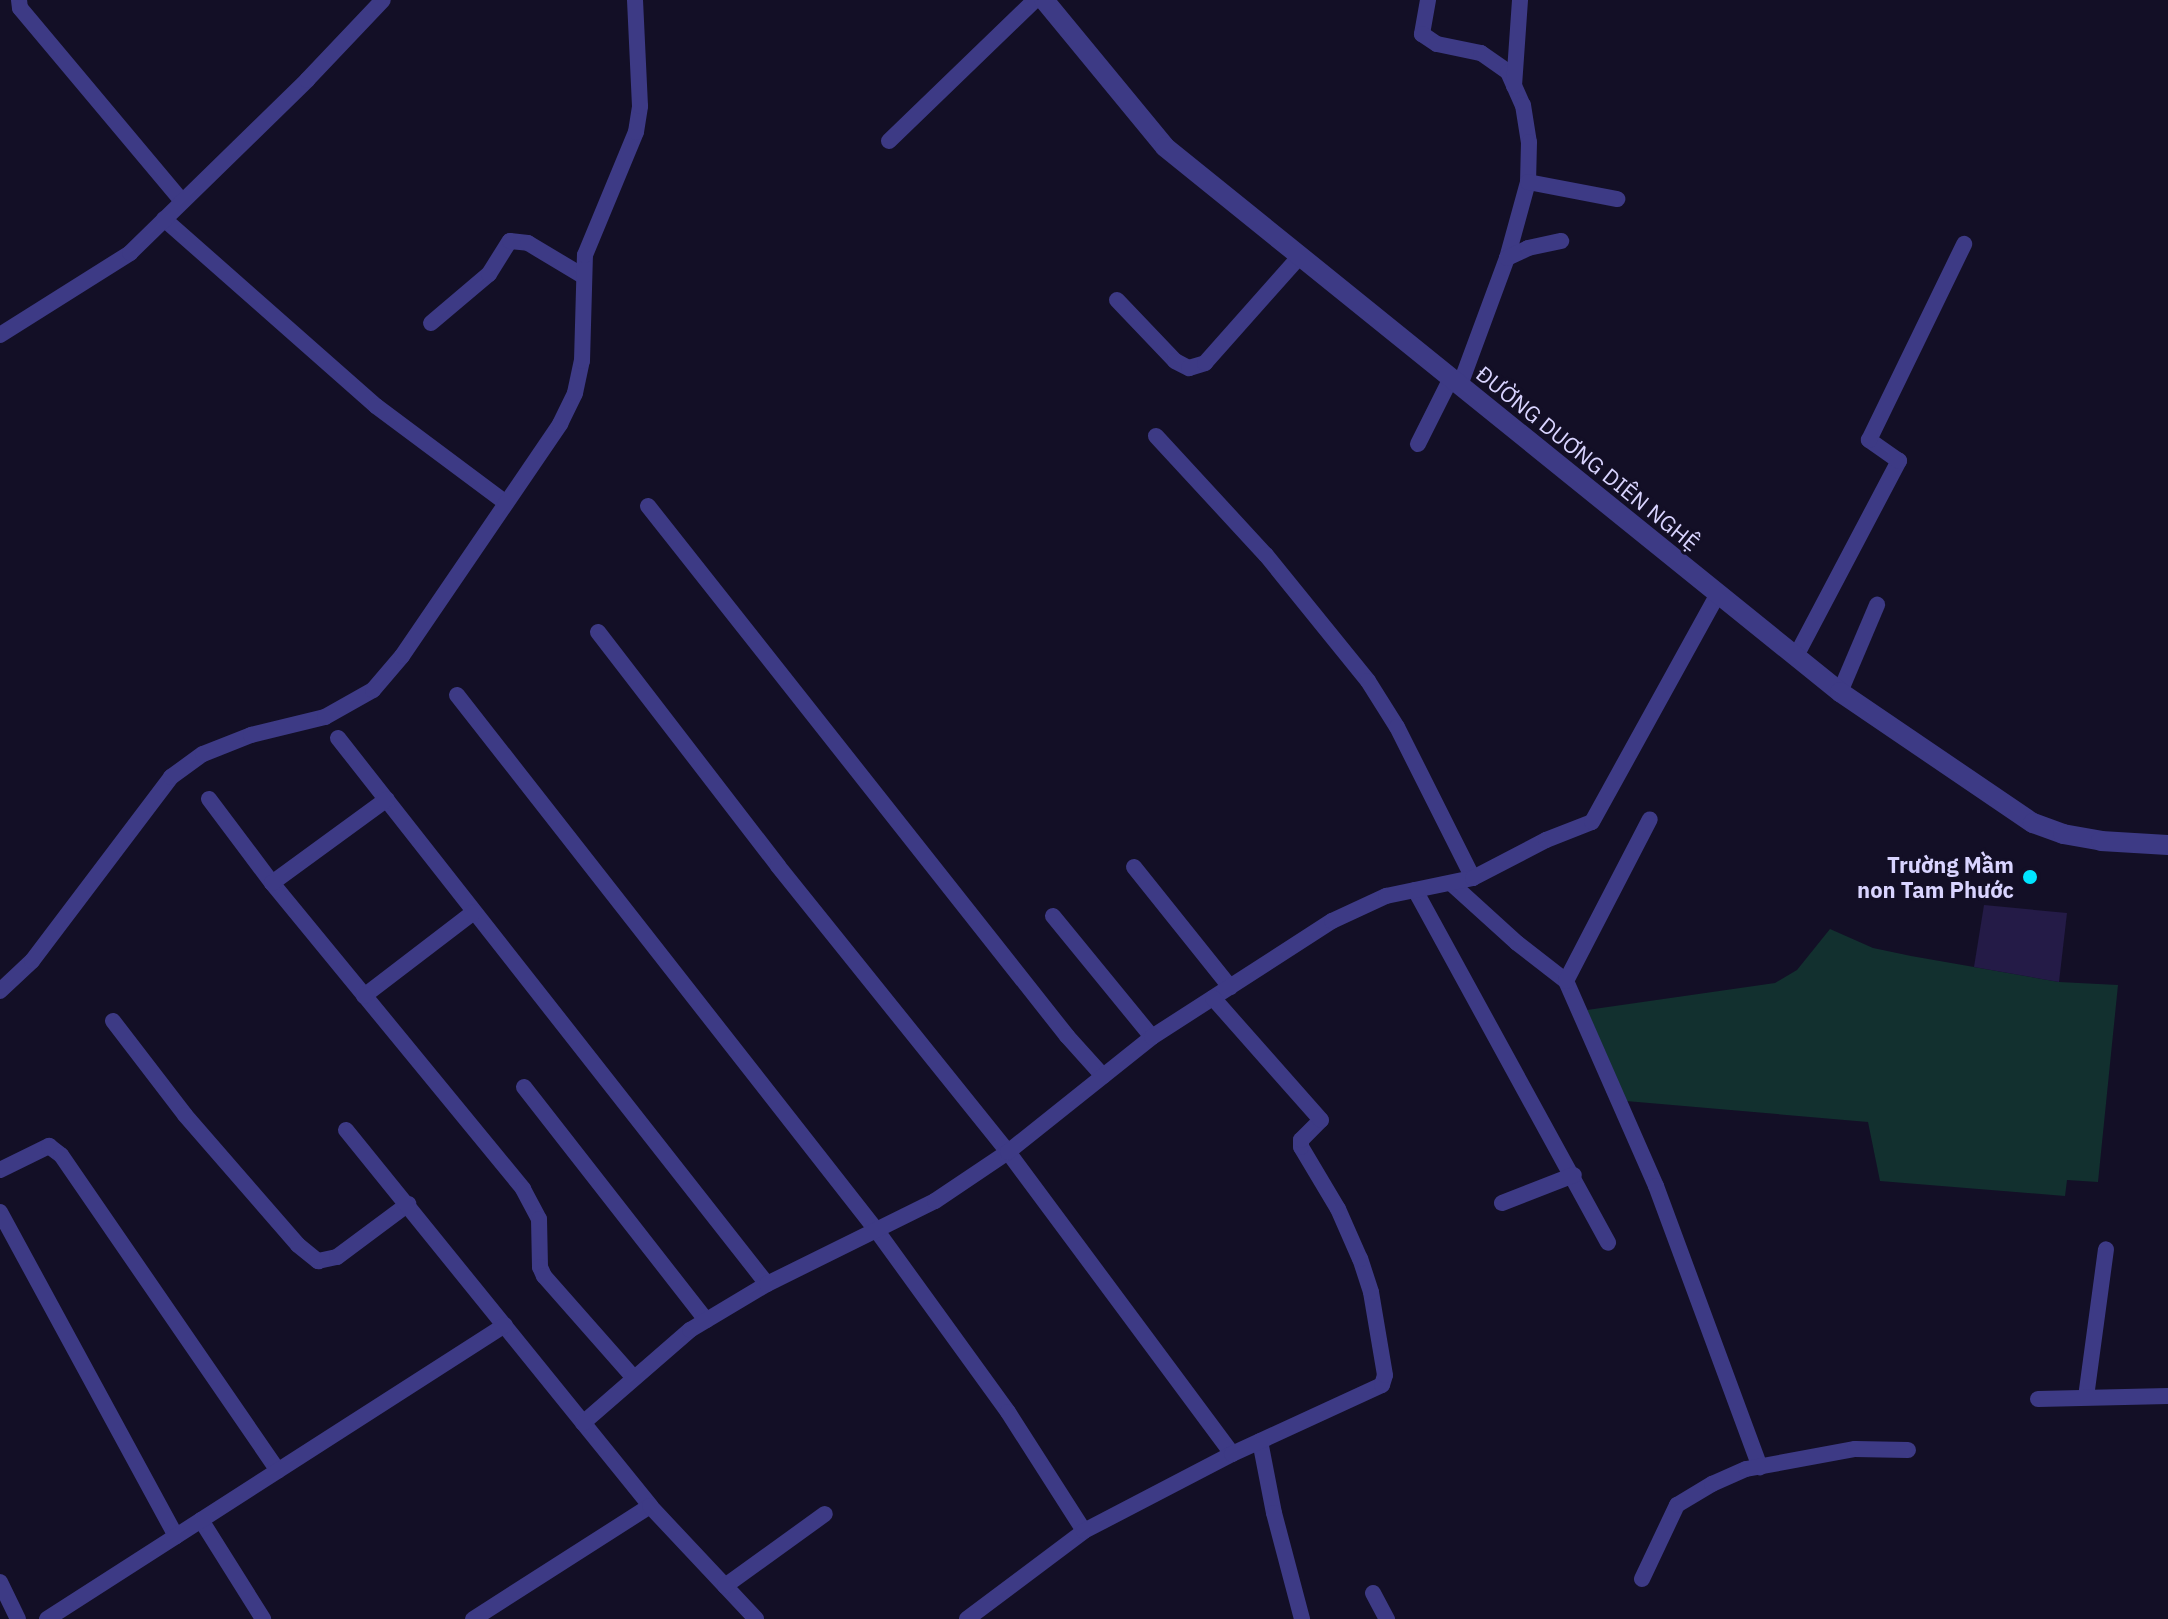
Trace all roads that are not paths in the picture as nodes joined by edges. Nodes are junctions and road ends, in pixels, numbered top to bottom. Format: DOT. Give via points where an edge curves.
graph roads {
  1 [pos="19,0"];
  2 [pos="383,0"];
  3 [pos="635,0"];
  4 [pos="1035,0"];
  5 [pos="1044,0"];
  6 [pos="1428,0"];
  7 [pos="1520,0"];
  8 [pos="1514,86"];
  9 [pos="889,141"];
  10 [pos="1528,182"];
  11 [pos="1617,199"];
  12 [pos="182,201"];
  13 [pos="164,219"];
  14 [pos="1561,241"];
  15 [pos="1964,244"];
  16 [pos="1300,256"];
  17 [pos="1507,258"];
  18 [pos="583,276"];
  19 [pos="1117,300"];
  20 [pos="431,323"];
  21 [pos="0,335"];
  22 [pos="1455,382"];
  23 [pos="1156,436"];
  24 [pos="1418,444"];
  25 [pos="506,503"];
  26 [pos="648,506"];
  27 [pos="1718,594"];
  28 [pos="1877,605"];
  29 [pos="598,632"];
  30 [pos="1796,656"];
  31 [pos="1840,692"];
  32 [pos="457,695"];
  33 [pos="338,738"];
  34 [pos="209,799"];
  35 [pos="387,799"];
  36 [pos="1650,819"];
  37 [pos="2168,845"];
  38 [pos="1134,867"];
  39 [pos="1473,878"];
  40 [pos="272,883"];
  41 [pos="1452,884"];
  42 [pos="1415,890"];
  43 [pos="474,912"];
  44 [pos="1053,916"];
  45 [pos="1566,981"];
  46 [pos="1230,987"];
  47 [pos="0,991"];
  48 [pos="364,996"];
  49 [pos="1213,998"];
  50 [pos="113,1021"];
  51 [pos="1152,1037"];
  52 [pos="1103,1076"];
  53 [pos="524,1087"];
  54 [pos="346,1130"];
  55 [pos="1008,1152"];
  56 [pos="0,1170"];
  57 [pos="1574,1175"];
  58 [pos="1502,1203"];
  59 [pos="408,1204"];
  60 [pos="0,1212"];
  61 [pos="877,1231"];
  62 [pos="1608,1243"];
  63 [pos="2106,1249"];
  64 [pos="767,1284"];
  65 [pos="706,1320"];
  66 [pos="505,1325"];
  67 [pos="634,1378"];
  68 [pos="2168,1396"];
  69 [pos="2086,1397"];
  70 [pos="2038,1399"];
  71 [pos="583,1423"];
  72 [pos="1260,1441"];
  73 [pos="1908,1450"];
  74 [pos="1232,1454"];
  75 [pos="1760,1467"];
  76 [pos="278,1471"];
  77 [pos="650,1506"];
  78 [pos="825,1514"];
  79 [pos="201,1520"];
  80 [pos="1084,1531"];
  81 [pos="176,1536"];
  82 [pos="1642,1579"];
  83 [pos="0,1582"];
  84 [pos="725,1586"];
  85 [pos="1373,1593"];
  86 [pos="18,1619"];
  87 [pos="47,1619"];
  88 [pos="263,1619"];
  89 [pos="473,1619"];
  90 [pos="756,1619"];
  91 [pos="967,1619"];
  92 [pos="1302,1619"];
  93 [pos="1387,1619"];
  1 -- 12 [label="street" via="20,8"];
  2 -- 12 [label="street"];
  3 -- 18 [label="street" via="640,106 636,132 585,255"];
  4 -- 9 [label="street"];
  5 -- 16 [label="street, ĐƯỜNG DUƠNG DIÊN NGHỆ" via="1165,147"];
  6 -- 8 [label="street" via="1422,34 1429,42 1481,53 1508,72"];
  7 -- 8 [label="street"];
  8 -- 10 [label="street" via="1529,142"];
  10 -- 11 [label="street"];
  10 -- 17 [label="street"];
  12 -- 13 [label="street"];
  13 -- 21 [label="street" via="130,253"];
  13 -- 25 [label="street" via="376,406"];
  14 -- 17 [label="street"];
  15 -- 30 [label="street" via="1869,440 1899,461"];
  16 -- 19 [label="street" via="1205,363 1189,368 1175,361"];
  16 -- 22 [label="street, ĐƯỜNG DUƠNG DIÊN NGHỆ"];
  17 -- 22 [label="street"];
  18 -- 20 [label="street" via="528,243 510,241 489,274"];
  18 -- 25 [label="street" via="582,361 575,393"];
  22 -- 24 [label="street"];
  22 -- 27 [label="street, ĐƯỜNG DUƠNG DIÊN NGHỆ"];
  23 -- 39 [label="street" via="1266,555 1368,681"];
  25 -- 47 [label="street" via="373,690 325,717 251,735 203,754 171,777 32,961"];
  26 -- 52 [label="street"];
  27 -- 30 [label="street, ĐƯỜNG DUƠNG DIÊN NGHỆ"];
  27 -- 39 [label="street" via="1592,822"];
  28 -- 31 [label="street"];
  29 -- 55 [label="street"];
  30 -- 31 [label="street, ĐƯỜNG DUƠNG DIÊN NGHỆ"];
  31 -- 37 [label="street, ĐƯỜNG DUƠNG DIÊN NGHỆ" via="2033,823 2101,841"];
  32 -- 61 [label="street"];
  33 -- 35 [label="street"];
  34 -- 40 [label="street"];
  35 -- 40 [label="street"];
  35 -- 43 [label="street"];
  36 -- 45 [label="street"];
  38 -- 46 [label="street"];
  39 -- 41 [label="street"];
  40 -- 48 [label="street"];
  41 -- 42 [label="street"];
  41 -- 45 [label="street"];
  42 -- 46 [label="street" via="1354,909"];
  42 -- 57 [label="street"];
  43 -- 48 [label="street"];
  43 -- 64 [label="street"];
  44 -- 51 [label="street"];
  45 -- 75 [label="street" via="1656,1186"];
  46 -- 49 [label="street"];
  48 -- 67 [label="street" via="523,1189 539,1219 544,1276"];
  49 -- 51 [label="street"];
  49 -- 72 [label="street" via="1321,1120 1301,1140 1301,1147 1360,1259 1385,1375 1382,1385"];
  50 -- 59 [label="street" via="185,1115 298,1245 318,1261 337,1257"];
  51 -- 52 [label="street"];
  52 -- 55 [label="street"];
  53 -- 65 [label="street"];
  54 -- 59 [label="street"];
  55 -- 61 [label="street" via="935,1201"];
  55 -- 74 [label="street"];
  56 -- 76 [label="street" via="49,1146 61,1155"];
  57 -- 58 [label="street"];
  57 -- 62 [label="street"];
  59 -- 66 [label="street"];
  60 -- 81 [label="street"];
  61 -- 64 [label="street"];
  61 -- 80 [label="street" via="1008,1412"];
  63 -- 69 [label="street"];
  64 -- 65 [label="street"];
  65 -- 67 [label="street"];
  66 -- 71 [label="street"];
  66 -- 76 [label="street"];
  67 -- 71 [label="street"];
  68 -- 69 [label="street"];
  69 -- 70 [label="street"];
  71 -- 77 [label="street"];
  72 -- 74 [label="street"];
  72 -- 92 [label="street"];
  73 -- 75 [label="street" via="1855,1449"];
  74 -- 80 [label="street"];
  75 -- 82 [label="street" via="1712,1484 1677,1505"];
  76 -- 79 [label="street"];
  77 -- 84 [label="street"];
  77 -- 89 [label="street"];
  78 -- 84 [label="street"];
  79 -- 81 [label="street"];
  79 -- 88 [label="street"];
  80 -- 91 [label="street"];
  81 -- 87 [label="street"];
  83 -- 86 [label="street"];
  84 -- 90 [label="street"];
  85 -- 93 [label="street"];
}
